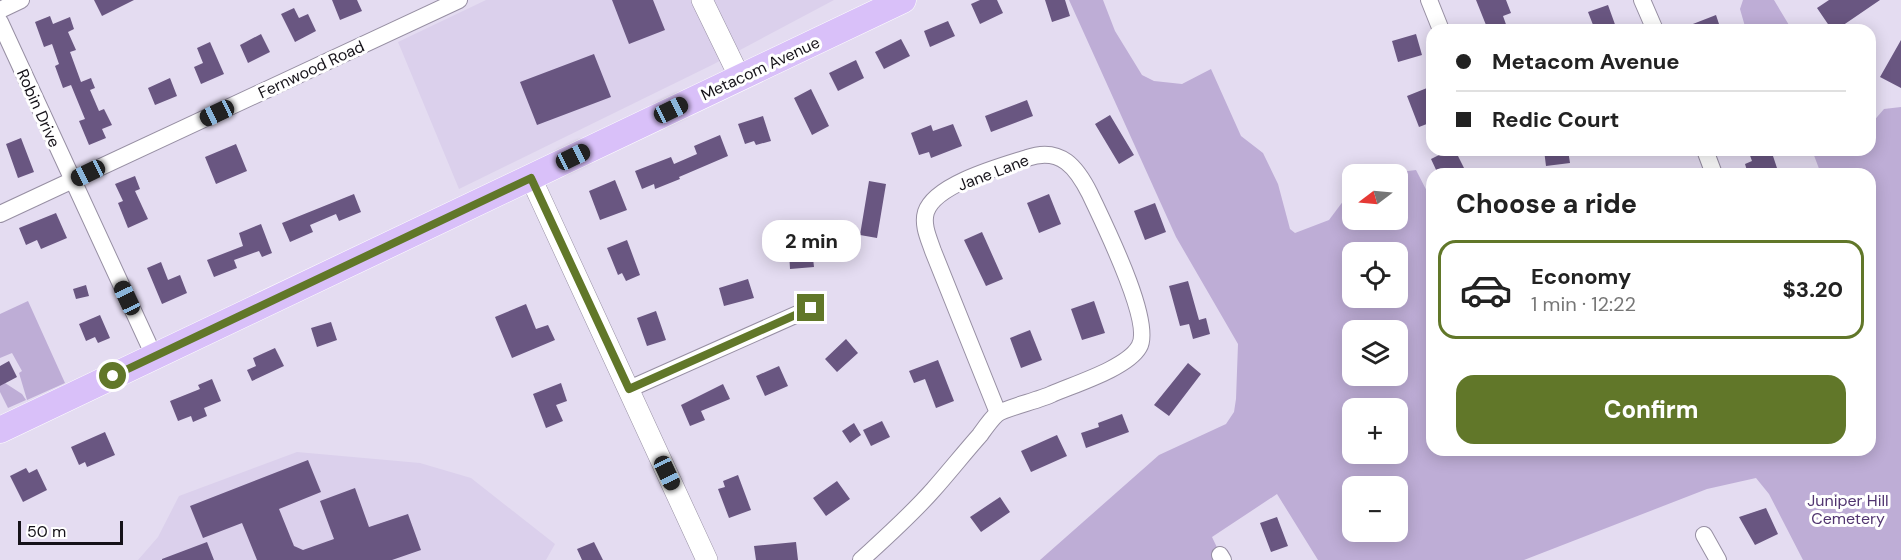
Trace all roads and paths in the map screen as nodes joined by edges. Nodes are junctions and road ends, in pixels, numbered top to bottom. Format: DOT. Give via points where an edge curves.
graph roads {
  1 [pos="21,0"];
  2 [pos="459,0"];
  3 [pos="702,0"];
  4 [pos="903,0"];
  5 [pos="1429,0"];
  6 [pos="1642,0"];
  7 [pos="0,10"];
  8 [pos="0,22"];
  9 [pos="1439,24"];
  10 [pos="1652,24"];
  11 [pos="740,78"];
  12 [pos="531,178"];
  13 [pos="72,181"];
  14 [pos="0,214"];
  15 [pos="811,308"];
  16 [pos="154,356"];
  17 [pos="629,389"];
  18 [pos="998,413"];
  19 [pos="0,430"];
  20 [pos="1704,535"];
  21 [pos="703,559"];
  22 [pos="861,560"];
  23 [pos="1718,560"];
  1 -- 7 [label="street"];
  2 -- 13 [label="street, Fernwood Road"];
  3 -- 11 [label="street"];
  4 -- 11 [label="main road, Metacom Avenue"];
  5 -- 9 [label="street"];
  6 -- 10 [label="street"];
  8 -- 13 [label="street, Robin Drive"];
  11 -- 12 [label="main road, Metacom Avenue"];
  12 -- 16 [label="main road, Metacom Avenue"];
  12 -- 17 [label="street"];
  13 -- 14 [label="street, Fernwood Road"];
  13 -- 16 [label="street, Robin Drive"];
  15 -- 17 [label="street"];
  16 -- 19 [label="main road, Metacom Avenue"];
  17 -- 21 [label="street"];
  18 -- 18 [label="street, Jane Lane" via="1030,404 1107,370 1128,358 1143,337 1140,313 1081,175 1072,164 1050,155 1032,156 958,184 934,198 925,213 933,251"];
  18 -- 22 [label="street" via="932,492"];
  20 -- 23 [label="street"];
}
